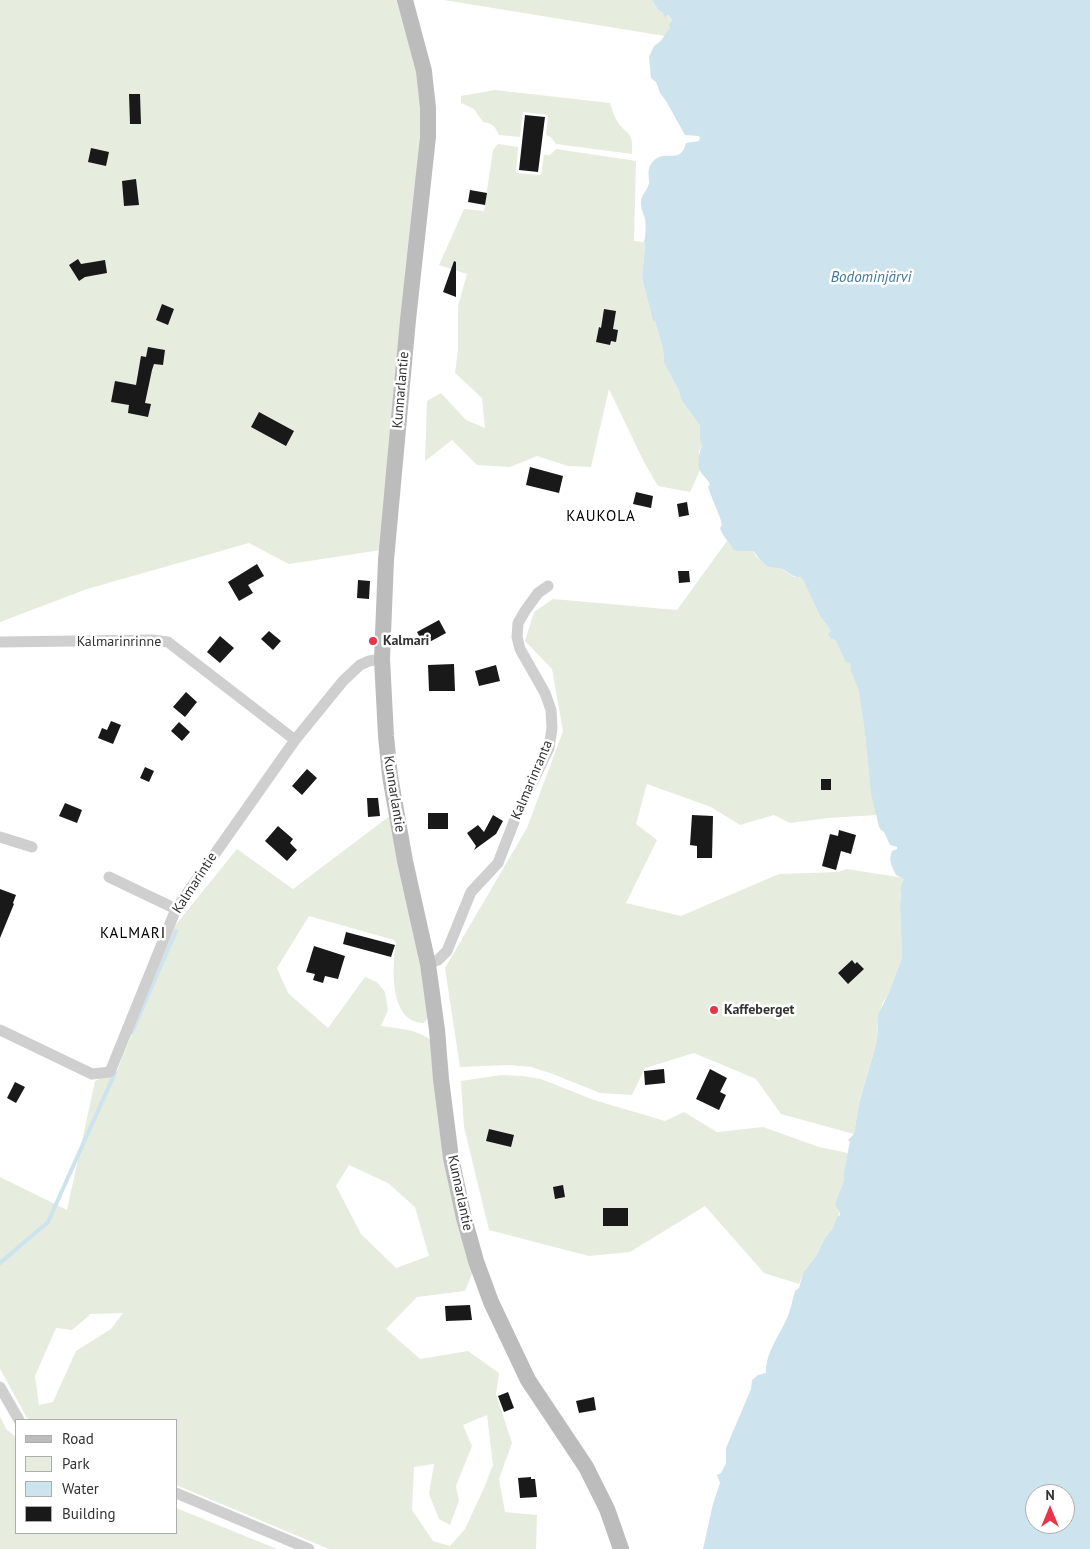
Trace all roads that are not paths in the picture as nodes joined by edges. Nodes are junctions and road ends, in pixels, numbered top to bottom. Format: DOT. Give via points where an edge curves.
graph roads {
  1 [pos="406,0"];
  2 [pos="548,586"];
  3 [pos="0,642"];
  4 [pos="382,659"];
  5 [pos="294,740"];
  6 [pos="0,837"];
  7 [pos="32,848"];
  8 [pos="109,877"];
  9 [pos="176,909"];
  10 [pos="428,964"];
  11 [pos="0,1030"];
  12 [pos="0,1387"];
  13 [pos="18,1419"];
  14 [pos="178,1493"];
  15 [pos="309,1549"];
  16 [pos="621,1549"];
  1 -- 4 [label="main road, Kunnarlantie" via="424,71 428,137 391,498"];
  2 -- 10 [label="street, Kalmarinranta" via="538,593 525,611 518,623 517,637 551,710 548,748 498,863 472,892 447,951"];
  3 -- 5 [label="street, Kalmarinrinne" via="168,642"];
  4 -- 5 [label="street, Kalmarintie" via="360,665"];
  4 -- 10 [label="main road, Kunnarlantie" via="390,776"];
  5 -- 9 [label="street, Kalmarintie"];
  6 -- 7 [label="street"];
  8 -- 9 [label="street"];
  9 -- 11 [label="street, Kalmarintie" via="110,1072 92,1074"];
  10 -- 16 [label="main road, Kunnarlantie" via="451,1158 476,1261 491,1302 528,1380 586,1467 607,1509"];
  12 -- 13 [label="street"];
  14 -- 15 [label="street"];
}
